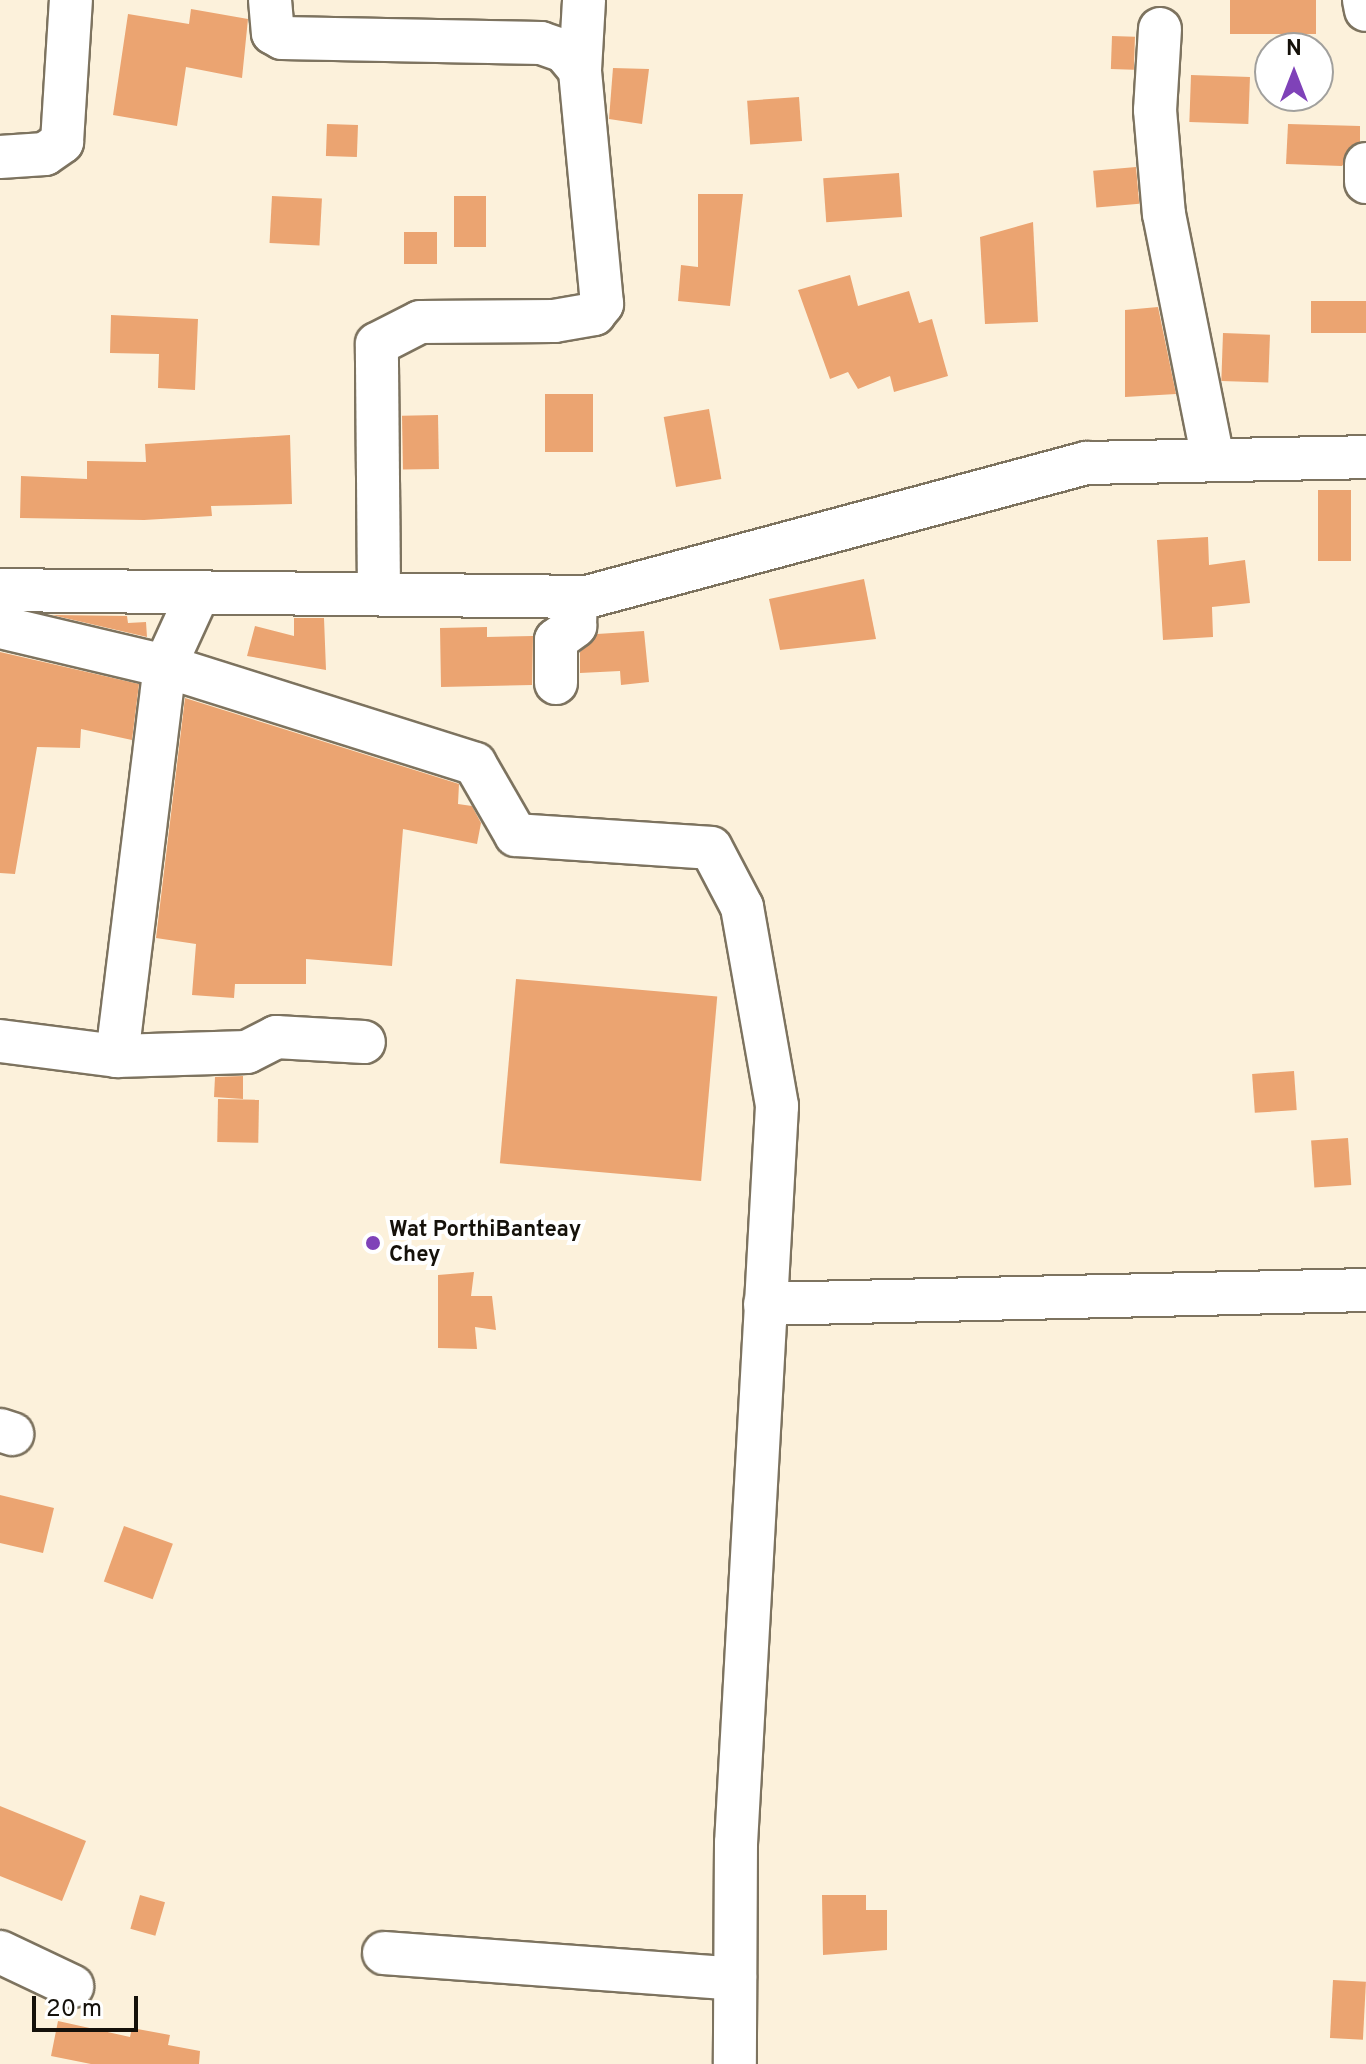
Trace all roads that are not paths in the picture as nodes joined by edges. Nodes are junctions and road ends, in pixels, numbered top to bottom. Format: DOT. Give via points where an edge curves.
graph roads {
  1 [pos="71,0"];
  2 [pos="270,0"];
  3 [pos="584,0"];
  4 [pos="1364,0"];
  5 [pos="1366,10"];
  6 [pos="1160,29"];
  7 [pos="580,70"];
  8 [pos="0,157"];
  9 [pos="1366,164"];
  10 [pos="1366,182"];
  11 [pos="1366,457"];
  12 [pos="1213,459"];
  13 [pos="0,590"];
  14 [pos="379,593"];
  15 [pos="198,594"];
  16 [pos="576,597"];
  17 [pos="0,627"];
  18 [pos="165,666"];
  19 [pos="556,683"];
  20 [pos="0,1041"];
  21 [pos="364,1042"];
  22 [pos="117,1056"];
  23 [pos="1366,1290"];
  24 [pos="765,1304"];
  25 [pos="0,1952"];
  26 [pos="384,1953"];
  27 [pos="735,1979"];
  28 [pos="72,1986"];
  29 [pos="735,2064"];
  1 -- 8 [label="street" via="62,142 45,154"];
  2 -- 7 [label="street" via="270,21 282,38 541,43 564,51"];
  3 -- 7 [label="street"];
  4 -- 5 [label="street"];
  6 -- 12 [label="street" via="1155,110 1164,214"];
  7 -- 14 [label="street" via="602,304 594,314 554,321 420,322 377,344"];
  9 -- 10 [label="street"];
  11 -- 12 [label="street"];
  12 -- 16 [label="street" via="1086,463"];
  13 -- 15 [label="street"];
  14 -- 15 [label="street"];
  14 -- 16 [label="street"];
  15 -- 18 [label="street"];
  16 -- 19 [label="street" via="575,626 556,640"];
  17 -- 18 [label="street"];
  18 -- 22 [label="street"];
  18 -- 24 [label="street" via="475,764 516,835 711,848 742,907 777,1106"];
  20 -- 22 [label="street"];
  21 -- 22 [label="street" via="276,1037 247,1052"];
  23 -- 24 [label="street"];
  24 -- 27 [label="street"];
  25 -- 28 [label="street"];
  26 -- 27 [label="street"];
  27 -- 29 [label="street"];
}
